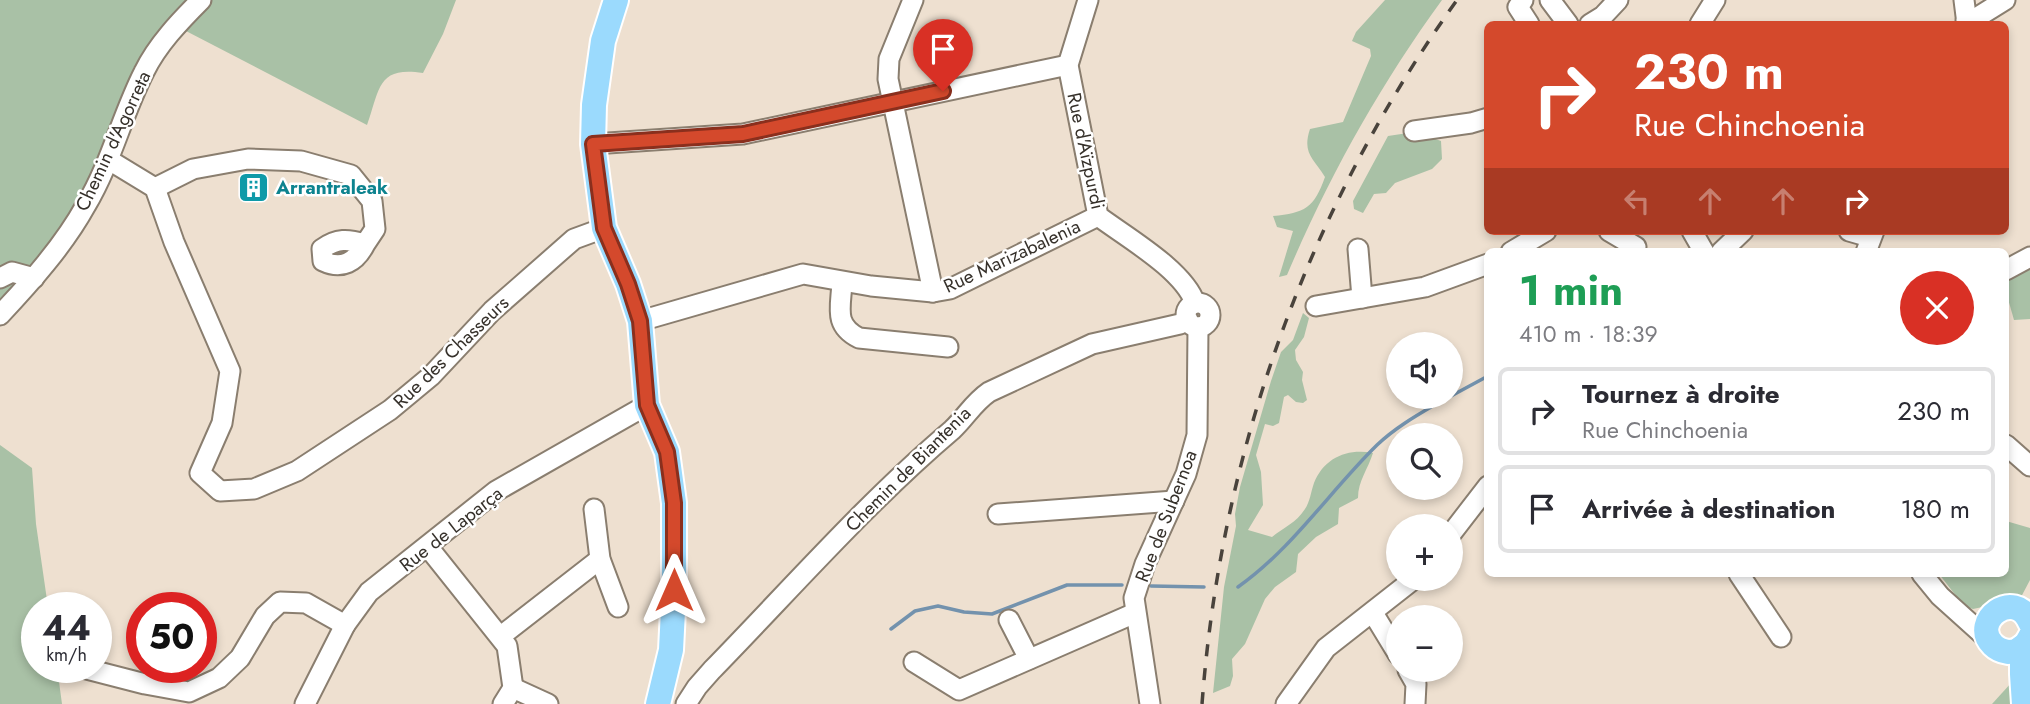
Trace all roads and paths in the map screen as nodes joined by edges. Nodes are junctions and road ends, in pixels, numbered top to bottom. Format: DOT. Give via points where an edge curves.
graph roads {
  1 [pos="201,0"];
  2 [pos="616,0"];
  3 [pos="913,0"];
  4 [pos="1088,0"];
  5 [pos="1523,0"];
  6 [pos="1550,0"];
  7 [pos="1618,0"];
  8 [pos="1715,0"];
  9 [pos="1964,0"];
  10 [pos="2004,0"];
  11 [pos="1527,21"];
  12 [pos="1566,21"];
  13 [pos="1595,21"];
  14 [pos="1702,21"];
  15 [pos="1967,21"];
  16 [pos="1971,21"];
  17 [pos="1068,65"];
  18 [pos="893,101"];
  19 [pos="1484,119"];
  20 [pos="1414,131"];
  21 [pos="593,144"];
  22 [pos="109,160"];
  23 [pos="155,188"];
  24 [pos="1098,216"];
  25 [pos="604,228"];
  26 [pos="1539,235"];
  27 [pos="1616,235"];
  28 [pos="1739,235"];
  29 [pos="365,244"];
  30 [pos="1636,247"];
  31 [pos="1518,248"];
  32 [pos="1725,248"];
  33 [pos="1358,249"];
  34 [pos="2030,257"];
  35 [pos="1484,265"];
  36 [pos="2009,268"];
  37 [pos="0,278"];
  38 [pos="34,278"];
  39 [pos="842,282"];
  40 [pos="933,292"];
  41 [pos="1362,298"];
  42 [pos="1316,306"];
  43 [pos="0,315"];
  44 [pos="1194,317"];
  45 [pos="640,321"];
  46 [pos="948,347"];
  47 [pos="647,405"];
  48 [pos="2009,448"];
  49 [pos="2030,466"];
  50 [pos="1484,491"];
  51 [pos="1174,501"];
  52 [pos="594,509"];
  53 [pos="998,514"];
  54 [pos="1463,518"];
  55 [pos="428,547"];
  56 [pos="600,559"];
  57 [pos="1741,577"];
  58 [pos="1925,577"];
  59 [pos="1400,591"];
  60 [pos="618,607"];
  61 [pos="1956,610"];
  62 [pos="2018,611"];
  63 [pos="1135,613"];
  64 [pos="1373,613"];
  65 [pos="1009,621"];
  66 [pos="345,625"];
  67 [pos="1386,634"];
  68 [pos="501,636"];
  69 [pos="1781,637"];
  70 [pos="2012,644"];
  71 [pos="1029,659"];
  72 [pos="914,662"];
  73 [pos="112,676"];
  74 [pos="1415,682"];
  75 [pos="508,696"];
  76 [pos="305,704"];
  77 [pos="548,704"];
  78 [pos="658,704"];
  79 [pos="686,704"];
  80 [pos="1150,704"];
  81 [pos="1286,704"];
  82 [pos="1415,704"];
  83 [pos="2024,704"];
  1 -- 22 [label="street, Chemin d'Agorreta" via="144,70"];
  2 -- 21 [label="main road" via="603,41"];
  3 -- 18 [label="street" via="889,59"];
  4 -- 17 [label="street, Rue d'Aïzpurdi"];
  5 -- 11 [label="street" via="1518,7"];
  6 -- 12 [label="street"];
  7 -- 13 [label="street"];
  8 -- 14 [label="street"];
  9 -- 15 [label="street"];
  10 -- 16 [label="street"];
  17 -- 18 [label="street"];
  17 -- 24 [label="street, Rue d'Aïzpurdi"];
  18 -- 21 [label="street" via="743,134"];
  18 -- 40 [label="street"];
  19 -- 20 [label="street"];
  21 -- 25 [label="main road"];
  22 -- 23 [label="street"];
  22 -- 38 [label="street, Chemin d'Agorreta" via="86,206"];
  23 -- 25 [label="street, Rue des Chasseurs" via="230,371 222,422 200,472 220,491 254,489 297,471 390,410 574,239"];
  23 -- 29 [label="street" via="193,169 248,159 301,161 351,175 372,201 374,229"];
  24 -- 40 [label="street, Rue Marizabalenia" via="950,289"];
  24 -- 44 [label="street, Rue d'Aïzpurdi" via="1180,277 1192,293"];
  25 -- 45 [label="main road"];
  26 -- 31 [label="street"];
  27 -- 30 [label="street"];
  28 -- 32 [label="street"];
  33 -- 41 [label="street"];
  34 -- 36 [label="street"];
  35 -- 41 [label="street" via="1424,287"];
  37 -- 38 [label="street" via="12,272"];
  38 -- 43 [label="street, Chemin d'Agorreta"];
  39 -- 40 [label="street, Rue Marizabalenia"];
  39 -- 45 [label="street, Rue Marizabalenia" via="803,274"];
  39 -- 46 [label="street" via="840,315 848,332 859,338"];
  41 -- 42 [label="street"];
  44 -- 51 [label="street, Rue de Subernoa" via="1197,435"];
  44 -- 79 [label="street, Chemin de Biantenia" via="1092,345 978,400 865,509 704,679"];
  45 -- 47 [label="main road"];
  47 -- 55 [label="street, Rue de Laparça" via="496,491"];
  47 -- 78 [label="main road" via="667,452 674,503 672,640"];
  48 -- 49 [label="street"];
  50 -- 54 [label="street"];
  51 -- 53 [label="street"];
  51 -- 63 [label="street, Rue de Subernoa" via="1145,564 1134,598"];
  52 -- 56 [label="street"];
  55 -- 66 [label="street, Rue de Laparça" via="369,592"];
  55 -- 68 [label="street"];
  56 -- 60 [label="street"];
  56 -- 68 [label="street"];
  57 -- 69 [label="street"];
  58 -- 61 [label="street"];
  59 -- 64 [label="street"];
  61 -- 62 [label="street" via="1972,614"];
  61 -- 70 [label="street"];
  62 -- 70 [label="main road" via="1988,622 1987,635"];
  63 -- 71 [label="street"];
  63 -- 80 [label="street, Rue de Subernoa"];
  64 -- 67 [label="street"];
  64 -- 81 [label="street" via="1326,648"];
  65 -- 71 [label="street"];
  66 -- 73 [label="street" via="306,603 280,602 265,616 240,658 219,678 189,692"];
  66 -- 76 [label="street, Rue de Laparça"];
  68 -- 75 [label="street" via="507,646"];
  70 -- 83 [label="main road"];
  71 -- 72 [label="street" via="959,690"];
  74 -- 82 [label="street"];
  75 -- 77 [label="street"];
}
